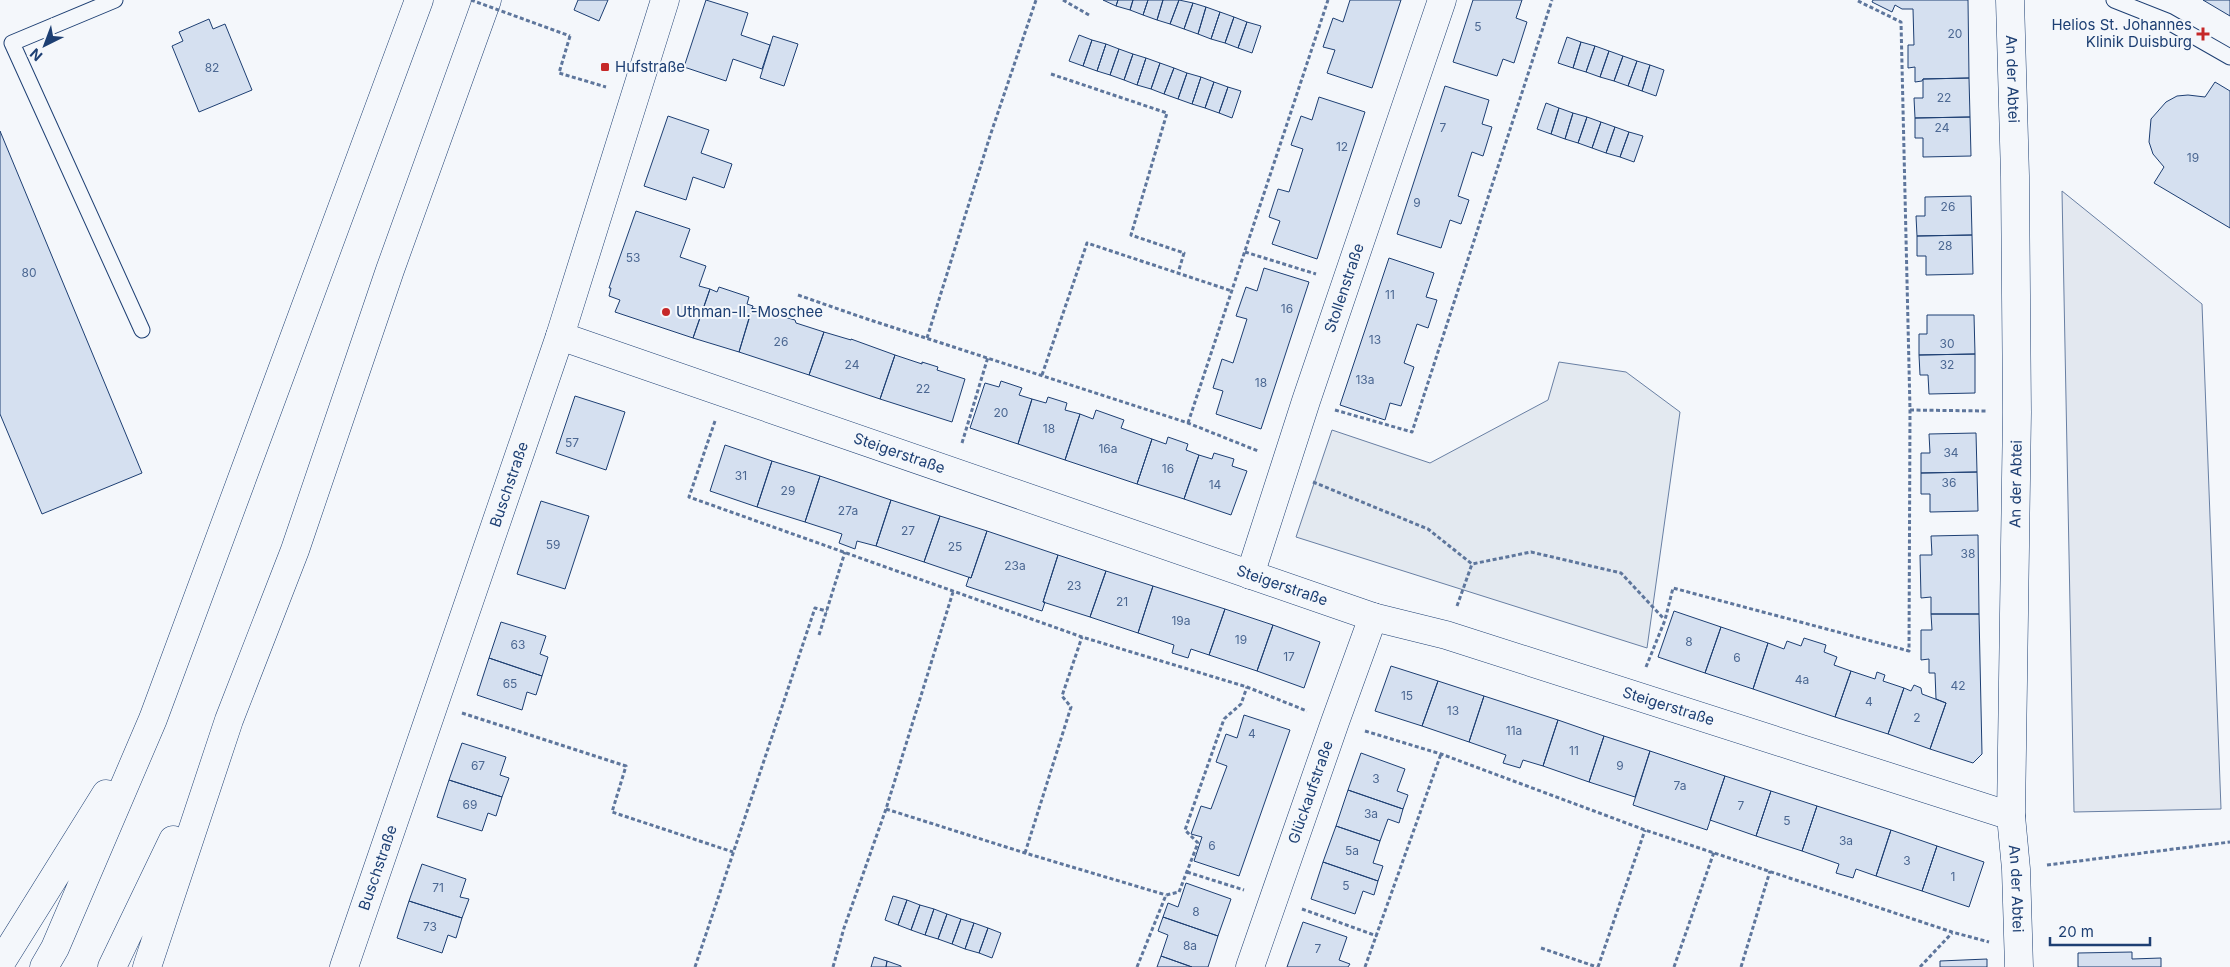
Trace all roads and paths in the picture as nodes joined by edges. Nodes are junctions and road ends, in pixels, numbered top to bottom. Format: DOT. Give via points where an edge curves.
graph roads {
  1 [pos="115,0"];
  2 [pos="419,0"];
  3 [pos="471,0"];
  4 [pos="487,0"];
  5 [pos="665,0"];
  6 [pos="1036,0"];
  7 [pos="1063,0"];
  8 [pos="1328,0"];
  9 [pos="1442,0"];
  10 [pos="1552,0"];
  11 [pos="1856,0"];
  12 [pos="2010,0"];
  13 [pos="2114,0"];
  14 [pos="1089,14"];
  15 [pos="2230,57"];
  16 [pos="1051,74"];
  17 [pos="634,96"];
  18 [pos="1245,252"];
  19 [pos="1178,273"];
  20 [pos="1346,284"];
  21 [pos="1232,291"];
  22 [pos="798,295"];
  23 [pos="142,330"];
  24 [pos="560,336"];
  25 [pos="927,338"];
  26 [pos="988,357"];
  27 [pos="1042,375"];
  28 [pos="1306,401"];
  29 [pos="1910,410"];
  30 [pos="2017,412"];
  31 [pos="1188,423"];
  32 [pos="1283,470"];
  33 [pos="953,471"];
  34 [pos="844,552"];
  35 [pos="1472,564"];
  36 [pos="1250,575"];
  37 [pos="953,592"];
  38 [pos="827,611"];
  39 [pos="1373,617"];
  40 [pos="1665,620"];
  41 [pos="820,635"];
  42 [pos="1446,635"];
  43 [pos="1082,637"];
  44 [pos="1247,687"];
  45 [pos="1635,694"];
  46 [pos="435,704"];
  47 [pos="153,719"];
  48 [pos="229,720"];
  49 [pos="1441,754"];
  50 [pos="886,809"];
  51 [pos="2010,816"];
  52 [pos="1645,830"];
  53 [pos="2230,842"];
  54 [pos="732,852"];
  55 [pos="1714,852"];
  56 [pos="1025,854"];
  57 [pos="2016,869"];
  58 [pos="1186,872"];
  59 [pos="1770,872"];
  60 [pos="1166,895"];
  61 [pos="1273,899"];
  62 [pos="1952,932"];
  63 [pos="1377,936"];
  64 [pos="1542,948"];
  65 [pos="0,964"];
  66 [pos="44,967"];
  67 [pos="112,967"];
  68 [pos="147,967"];
  69 [pos="344,967"];
  70 [pos="695,967"];
  71 [pos="833,967"];
  72 [pos="1137,967"];
  73 [pos="1250,967"];
  74 [pos="1365,967"];
  75 [pos="1598,967"];
  76 [pos="1674,967"];
  77 [pos="1741,967"];
  78 [pos="1920,967"];
  79 [pos="2019,967"];
  1 -- 23 [label="lane" via="12,43"];
  2 -- 47 [label="main road"];
  3 -- 17 [label="path, bridge" via="570,36 559,73"];
  4 -- 48 [label="main road" via="294,550"];
  5 -- 17 [label="main road, Buschstraße"];
  6 -- 25 [label="path"];
  7 -- 14 [label="path"];
  8 -- 18 [label="path"];
  9 -- 20 [label="main road, Stollenstraße"];
  10 -- 28 [label="path" via="1412,432"];
  11 -- 29 [label="path" via="1901,22"];
  12 -- 30 [label="main road, An der Abtei"];
  13 -- 15 [label="lane" via="2167,20"];
  16 -- 19 [label="path" via="1167,113 1131,236 1184,253"];
  17 -- 24 [label="main road, Buschstraße"];
  18 -- 20 [label="path"];
  18 -- 21 [label="path"];
  19 -- 21 [label="path"];
  19 -- 27 [label="path" via="1087,243"];
  20 -- 28 [label="main road, Stollenstraße"];
  21 -- 31 [label="path"];
  22 -- 25 [label="path"];
  24 -- 33 [label="main road, Steigerstraße"];
  24 -- 46 [label="main road, Buschstraße"];
  25 -- 26 [label="path"];
  26 -- 27 [label="path"];
  26 -- 33 [label="path"];
  27 -- 31 [label="path"];
  28 -- 32 [label="main road, Stollenstraße"];
  29 -- 30 [label="path"];
  29 -- 40 [label="path" via="1909,651 1674,588"];
  30 -- 51 [label="main road, An der Abtei"];
  31 -- 32 [label="path" via="1253,448"];
  32 -- 35 [label="path" via="1428,529"];
  32 -- 36 [label="main road, Stollenstraße"];
  33 -- 36 [label="main road, Steigerstraße"];
  34 -- 38 [label="path"];
  35 -- 40 [label="path" via="1531,552 1621,573"];
  35 -- 42 [label="path"];
  36 -- 39 [label="main road, Steigerstraße"];
  37 -- 50 [label="path"];
  38 -- 41 [label="path"];
  38 -- 54 [label="path" via="815,608"];
  39 -- 42 [label="main road, Steigerstraße"];
  39 -- 61 [label="main road, Glückaufstraße"];
  40 -- 45 [label="path"];
  42 -- 45 [label="main road, Steigerstraße"];
  43 -- 56 [label="path" via="1062,696 1071,707"];
  44 -- 58 [label="path" via="1241,704 1224,719 1186,830 1198,842"];
  45 -- 51 [label="main road, Steigerstraße"];
  46 -- 54 [label="path" via="626,766 612,812"];
  46 -- 69 [label="main road, Buschstraße"];
  47 -- 65 [label="main road"];
  47 -- 66 [label="main road"];
  48 -- 67 [label="main road"];
  48 -- 68 [label="main road"];
  49 -- 63 [label="path"];
  50 -- 56 [label="path"];
  50 -- 71 [label="path"];
  51 -- 57 [label="main road, An der Abtei"];
  52 -- 75 [label="path"];
  53 -- 57 [label="path"];
  54 -- 70 [label="path"];
  55 -- 76 [label="path"];
  56 -- 60 [label="path"];
  57 -- 79 [label="main road, An der Abtei"];
  58 -- 60 [label="path" via="1179,892"];
  58 -- 61 [label="path"];
  59 -- 77 [label="path"];
  60 -- 72 [label="path"];
  61 -- 63 [label="path"];
  61 -- 73 [label="main road, Glückaufstraße"];
  62 -- 78 [label="path"];
  63 -- 74 [label="path"];
  64 -- 75 [label="path"];
}
